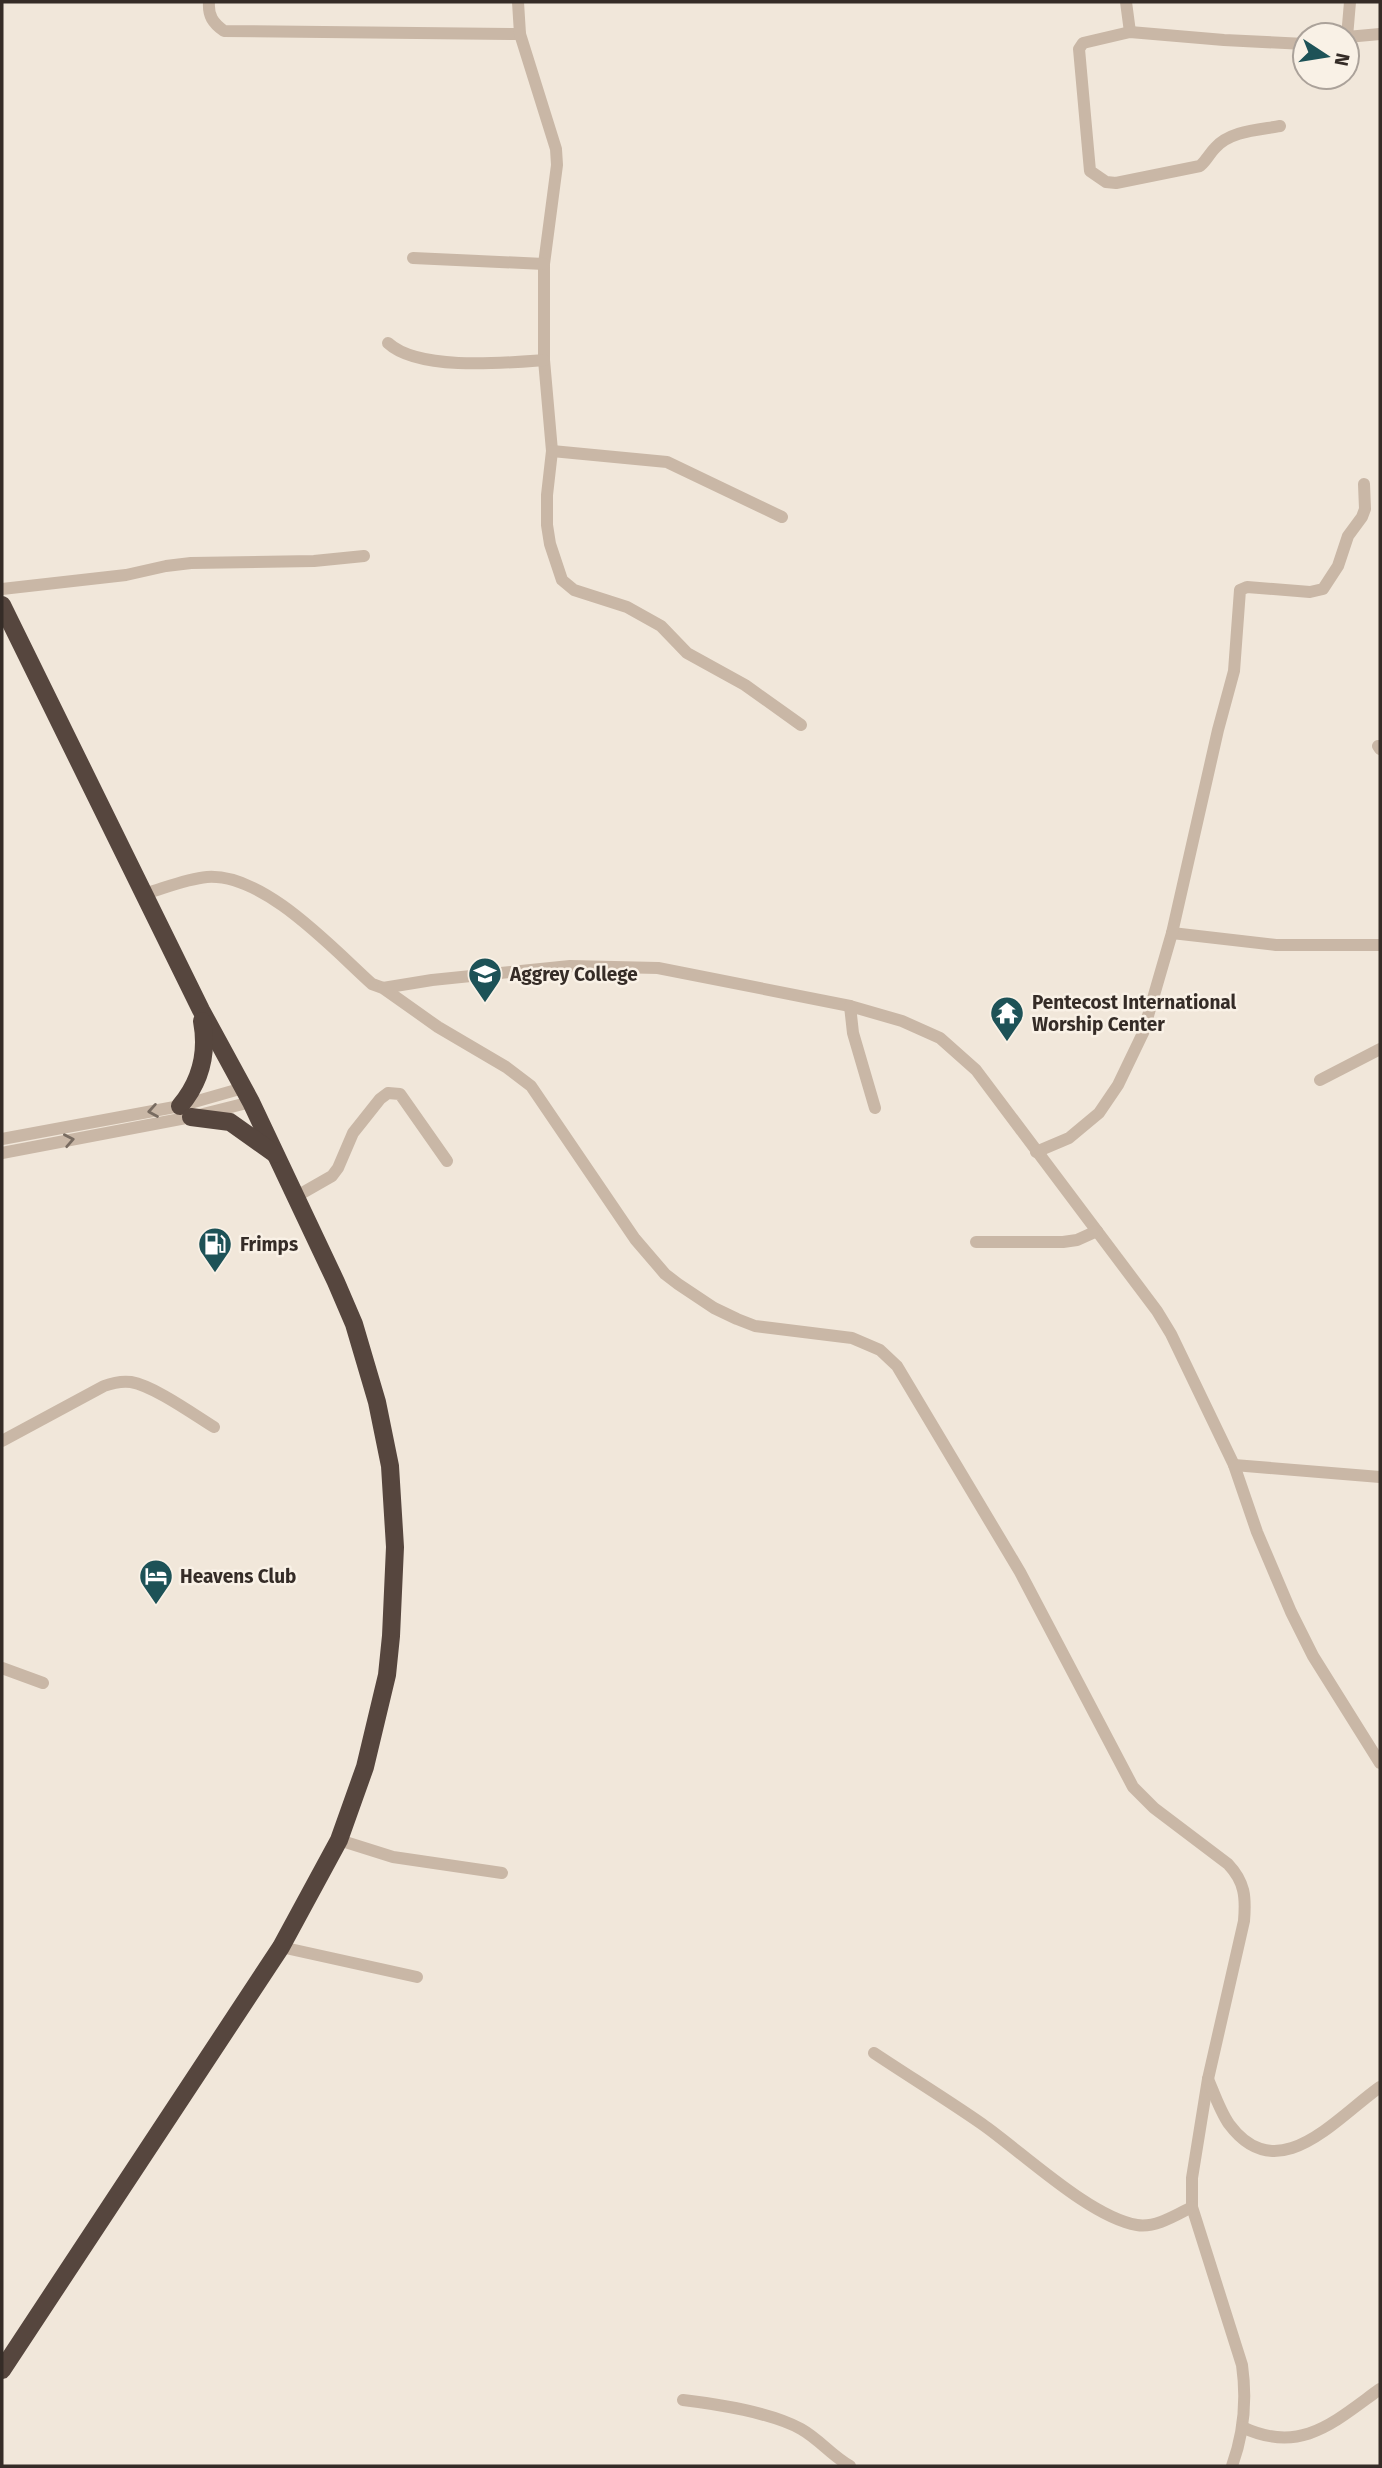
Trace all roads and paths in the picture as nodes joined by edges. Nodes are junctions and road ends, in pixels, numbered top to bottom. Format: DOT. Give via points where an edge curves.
graph roads {
  1 [pos="209,2"];
  2 [pos="518,2"];
  3 [pos="1126,2"];
  4 [pos="1350,2"];
  5 [pos="1348,21"];
  6 [pos="1130,32"];
  7 [pos="520,34"];
  8 [pos="1380,34"];
  9 [pos="1361,36"];
  10 [pos="1291,43"];
  11 [pos="1280,127"];
  12 [pos="413,258"];
  13 [pos="544,264"];
  14 [pos="388,343"];
  15 [pos="544,360"];
  16 [pos="552,451"];
  17 [pos="1364,484"];
  18 [pos="782,517"];
  19 [pos="364,556"];
  20 [pos="2,589"];
  21 [pos="2,605"];
  22 [pos="801,725"];
  23 [pos="144,894"];
  24 [pos="1172,933"];
  25 [pos="1380,945"];
  26 [pos="383,988"];
  27 [pos="850,1006"];
  28 [pos="201,1010"];
  29 [pos="1380,1049"];
  30 [pos="1320,1080"];
  31 [pos="247,1095"];
  32 [pos="875,1108"];
  33 [pos="186,1112"];
  34 [pos="2,1139"];
  35 [pos="1036,1152"];
  36 [pos="2,1153"];
  37 [pos="275,1155"];
  38 [pos="447,1160"];
  39 [pos="297,1196"];
  40 [pos="1097,1231"];
  41 [pos="976,1242"];
  42 [pos="215,1427"];
  43 [pos="2,1441"];
  44 [pos="1234,1465"];
  45 [pos="1380,1477"];
  46 [pos="2,1668"];
  47 [pos="43,1683"];
  48 [pos="1380,1763"];
  49 [pos="339,1840"];
  50 [pos="502,1873"];
  51 [pos="281,1947"];
  52 [pos="417,1977"];
  53 [pos="874,2053"];
  54 [pos="1208,2079"];
  55 [pos="1380,2087"];
  56 [pos="1192,2207"];
  57 [pos="2,2370"];
  58 [pos="1380,2389"];
  59 [pos="683,2400"];
  60 [pos="1242,2427"];
  61 [pos="850,2466"];
  62 [pos="1232,2466"];
  1 -- 7 [label="street" via="213,23 224,31"];
  2 -- 7 [label="street"];
  3 -- 6 [label="street"];
  4 -- 5 [label="street"];
  6 -- 10 [label="street"];
  6 -- 11 [label="street" via="1083,43 1077,54 1090,171 1106,182 1200,166 1230,137"];
  7 -- 13 [label="street" via="556,149"];
  8 -- 9 [label="street"];
  12 -- 13 [label="street"];
  13 -- 15 [label="street"];
  14 -- 15 [label="street" via="397,352 466,364"];
  15 -- 16 [label="street"];
  16 -- 18 [label="street" via="667,462"];
  16 -- 22 [label="street" via="547,526 555,563 566,586 627,607 661,626 687,653 737,680"];
  17 -- 24 [label="street" via="1362,517 1323,589 1240,590 1234,671"];
  19 -- 20 [label="street" via="191,563"];
  21 -- 23 [label="highway"];
  23 -- 26 [label="street" via="206,877 256,888 372,984"];
  23 -- 28 [label="highway"];
  24 -- 25 [label="street" via="1276,945"];
  24 -- 35 [label="street" via="1143,1033 1118,1085 1080,1131"];
  26 -- 27 [label="street" via="570,966 620,966 676,971"];
  26 -- 54 [label="street" via="531,1086 635,1239 678,1284 714,1308 755,1326 852,1338 880,1350 898,1366 1020,1572 1133,1787 1228,1864 1242,1884 1244,1921"];
  27 -- 32 [label="street" via="853,1033"];
  27 -- 35 [label="street" via="940,1038 976,1070"];
  28 -- 31 [label="highway"];
  28 -- 33 [label="highway" via="204,1056"];
  29 -- 30 [label="street"];
  31 -- 33 [label="street"];
  31 -- 37 [label="highway"];
  33 -- 34 [label="street, one-way"];
  36 -- 33 [label="street, one-way"];
  33 -- 37 [label="highway" via="230,1122"];
  35 -- 40 [label="street"];
  37 -- 39 [label="highway"];
  38 -- 39 [label="street" via="400,1094 388,1093 353,1133 332,1176"];
  39 -- 49 [label="highway" via="354,1324 377,1402 392,1493 395,1547 387,1675 365,1768"];
  40 -- 41 [label="street" via="1063,1242"];
  40 -- 44 [label="street" via="1171,1334"];
  42 -- 43 [label="street" via="145,1386 116,1382"];
  44 -- 45 [label="street"];
  44 -- 48 [label="street" via="1291,1612"];
  46 -- 47 [label="street"];
  49 -- 50 [label="street" via="393,1857"];
  49 -- 51 [label="highway"];
  51 -- 52 [label="street"];
  51 -- 57 [label="highway"];
  53 -- 56 [label="street" via="1108,2216 1142,2226"];
  54 -- 55 [label="street" via="1227,2122 1240,2137 1276,2152 1318,2136"];
  54 -- 56 [label="street" via="1193,2167"];
  56 -- 60 [label="street" via="1242,2365"];
  58 -- 60 [label="street" via="1312,2434 1280,2438"];
  59 -- 61 [label="street" via="801,2429"];
  60 -- 62 [label="street"];
}
